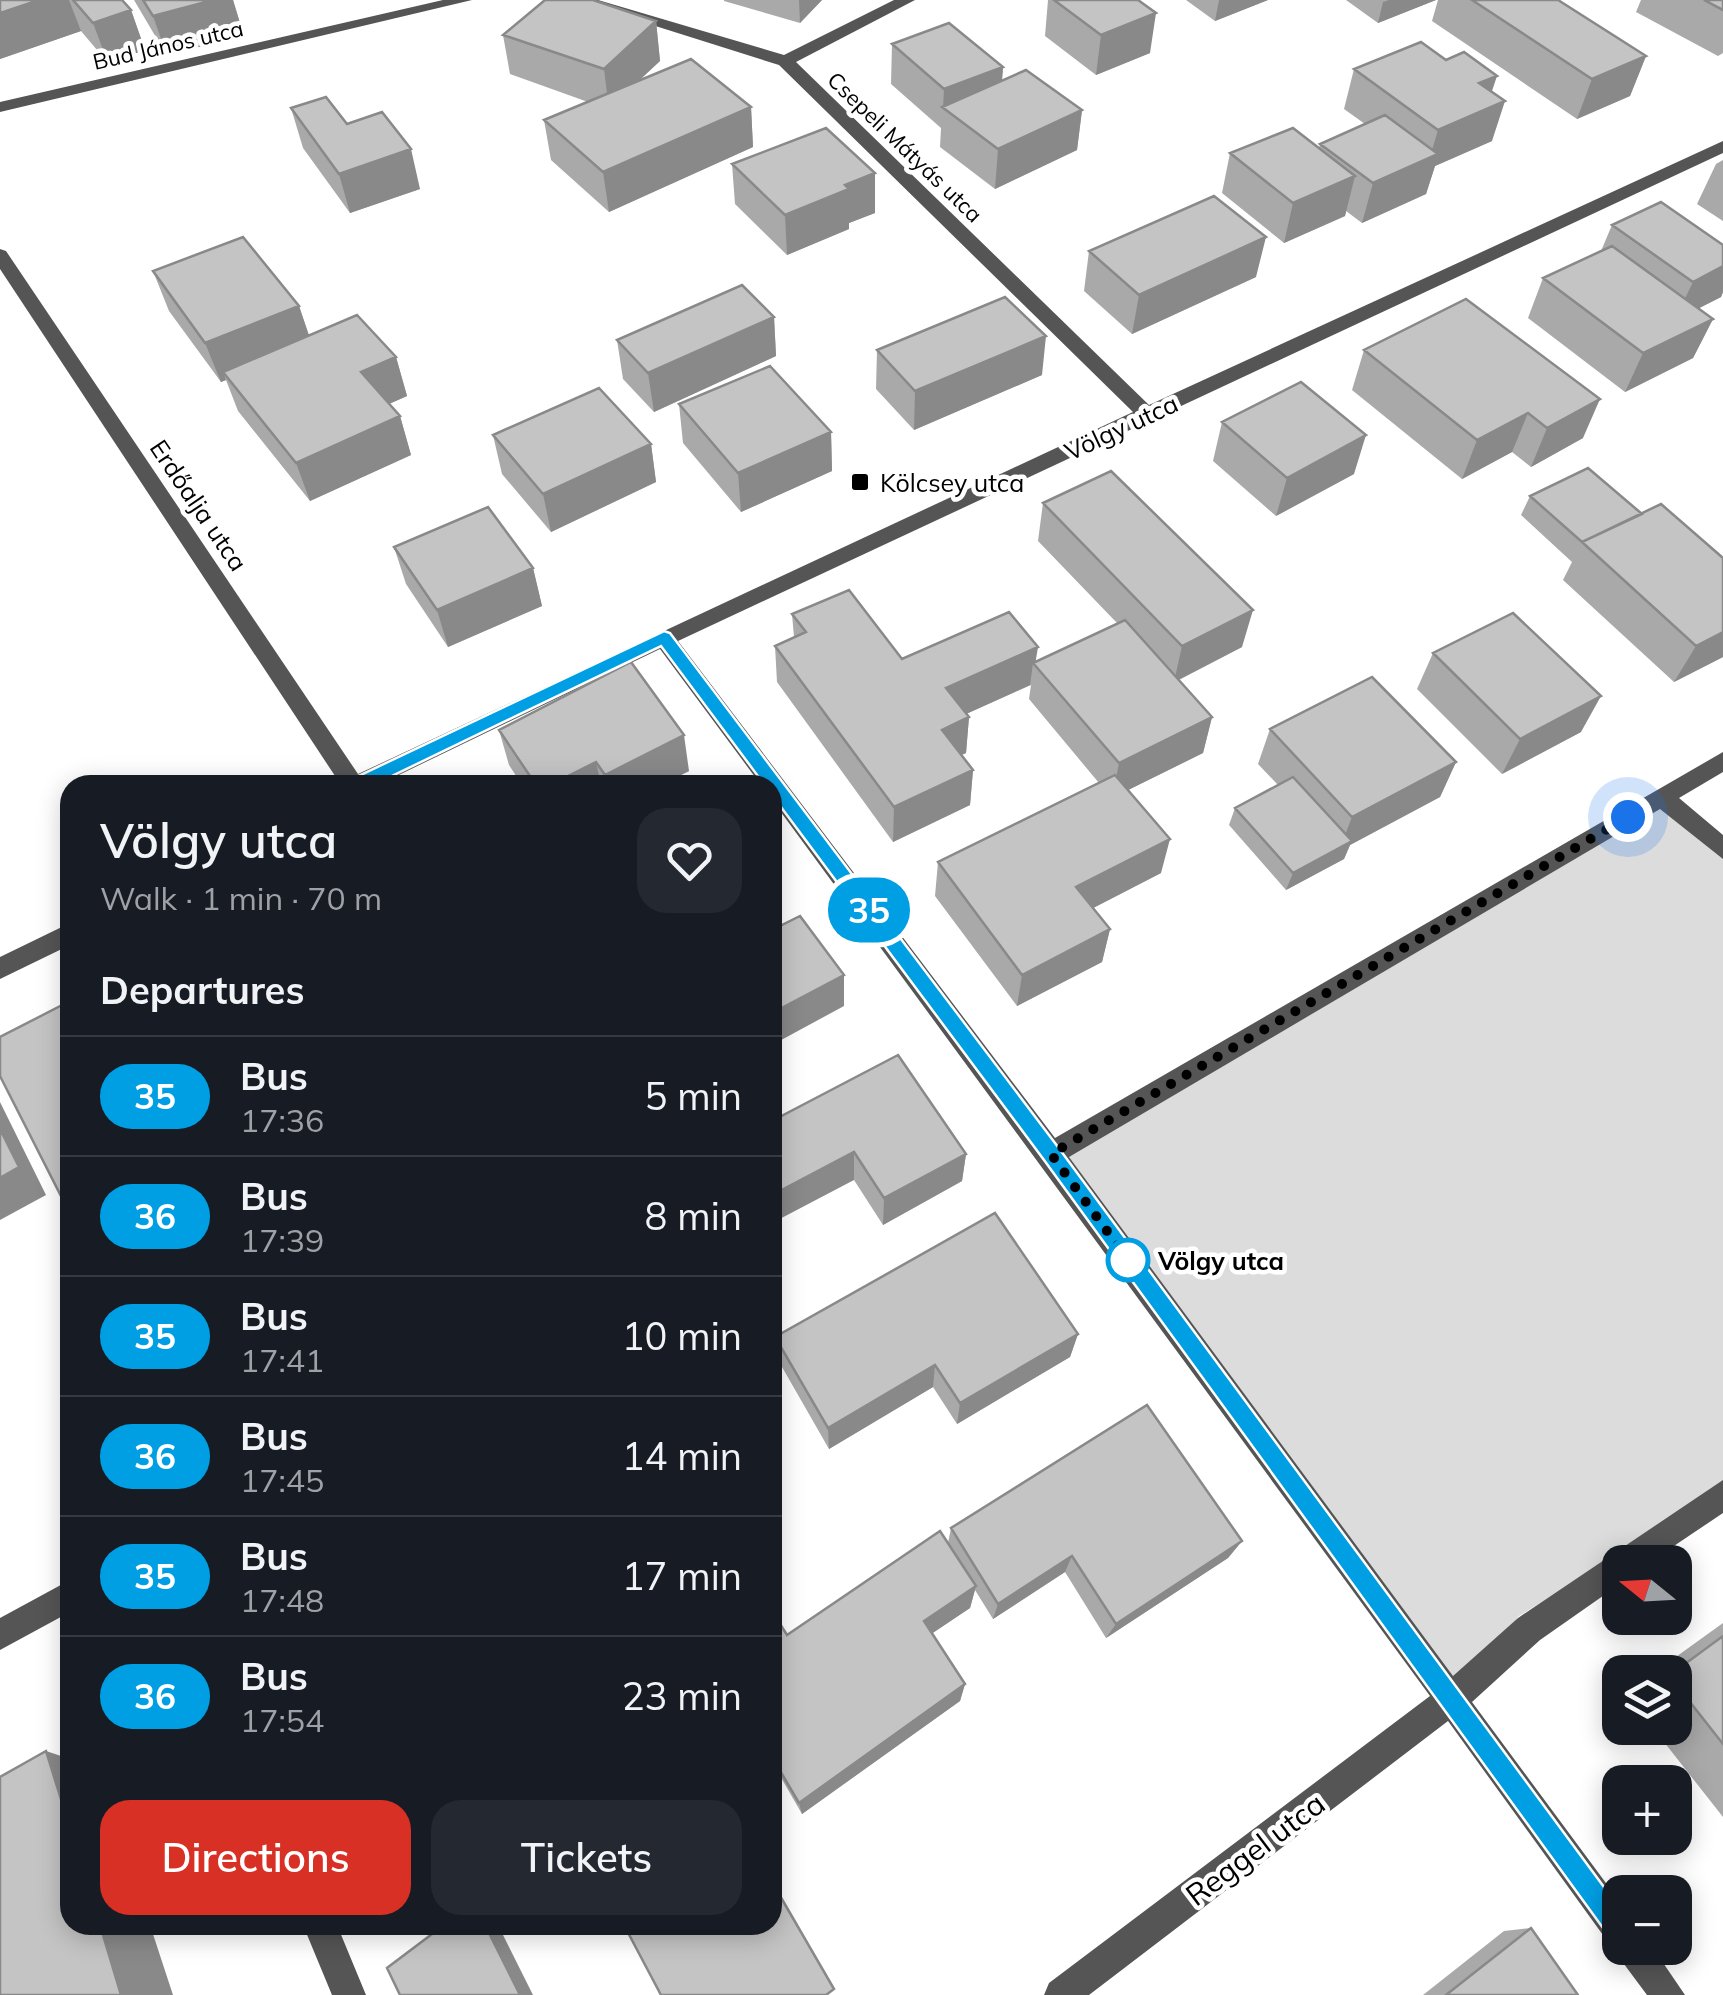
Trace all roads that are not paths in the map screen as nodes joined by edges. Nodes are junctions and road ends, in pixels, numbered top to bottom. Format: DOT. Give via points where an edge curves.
graph roads {
  1 [pos="464,0"];
  2 [pos="581,0"];
  3 [pos="906,0"];
  4 [pos="784,60"];
  5 [pos="0,107"];
  6 [pos="1723,146"];
  7 [pos="0,255"];
  8 [pos="1147,414"];
  9 [pos="664,638"];
  10 [pos="1723,761"];
  11 [pos="348,775"];
  12 [pos="376,775"];
  13 [pos="767,775"];
  14 [pos="782,795"];
  15 [pos="1662,797"];
  16 [pos="1723,850"];
  17 [pos="60,938"];
  18 [pos="0,969"];
  19 [pos="1051,1154"];
  20 [pos="1723,1495"];
  21 [pos="1651,1545"];
  22 [pos="1602,1579"];
  23 [pos="60,1601"];
  24 [pos="0,1635"];
  25 [pos="1449,1701"];
  26 [pos="1602,1906"];
  27 [pos="324,1935"];
  28 [pos="1646,1965"];
  29 [pos="349,1995"];
  30 [pos="1060,1995"];
  31 [pos="1668,1995"];
  1 -- 5 [label="street, Bud János utca"];
  2 -- 4 [label="street, Csepeli Mátyás utca"];
  3 -- 4 [label="street"];
  4 -- 8 [label="street, Csepeli Mátyás utca"];
  6 -- 8 [label="street, Völgy utca"];
  7 -- 11 [label="street, Erdőalja utca"];
  8 -- 9 [label="street, Völgy utca"];
  9 -- 12 [label="street, Völgy utca"];
  9 -- 13 [label="street"];
  10 -- 15 [label="street"];
  14 -- 19 [label="street"];
  15 -- 16 [label="street"];
  15 -- 19 [label="street"];
  17 -- 18 [label="street"];
  19 -- 25 [label="street"];
  20 -- 21 [label="street, Reggel utca"];
  22 -- 25 [label="street, Reggel utca" via="1529,1629"];
  23 -- 24 [label="street"];
  25 -- 26 [label="street"];
  25 -- 30 [label="street, Reggel utca"];
  27 -- 29 [label="street"];
  28 -- 31 [label="street"];
}
